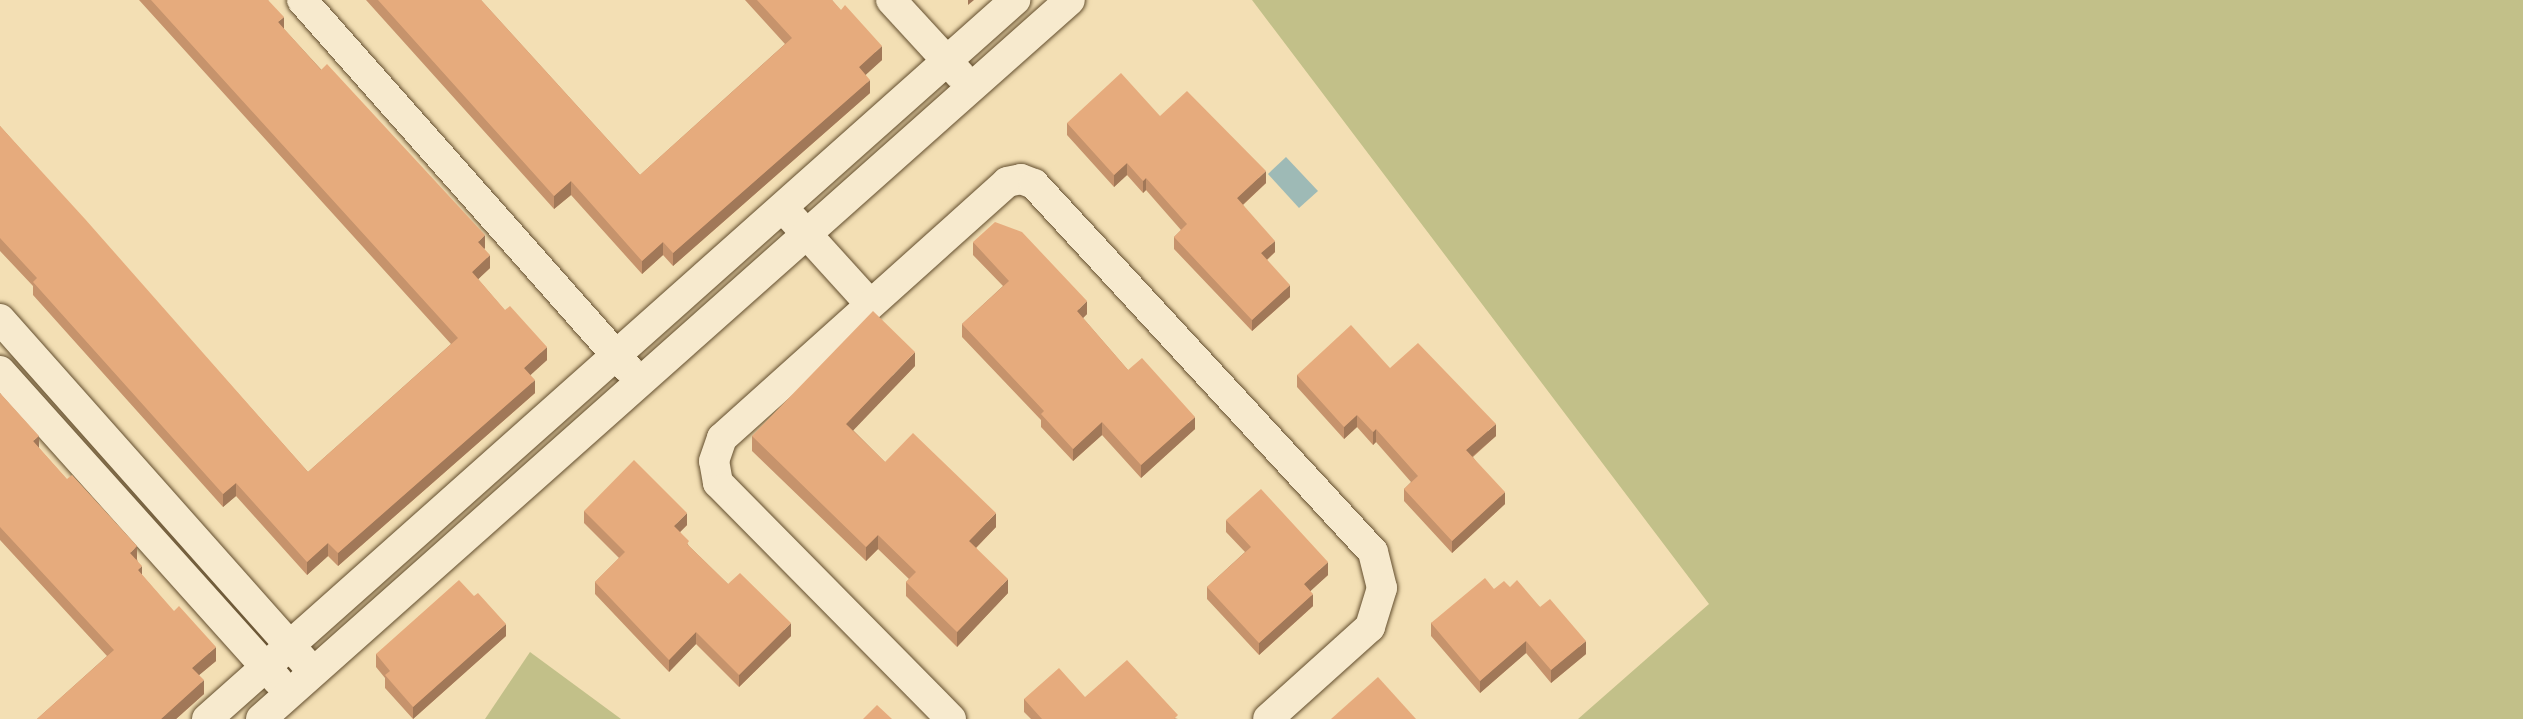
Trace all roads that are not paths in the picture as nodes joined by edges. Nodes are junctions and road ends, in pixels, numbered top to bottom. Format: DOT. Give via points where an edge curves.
graph roads {
  1 [pos="302,0"];
  2 [pos="891,0"];
  3 [pos="1015,0"];
  4 [pos="1070,0"];
  5 [pos="947,61"];
  6 [pos="971,88"];
  7 [pos="782,207"];
  8 [pos="806,234"];
  9 [pos="870,304"];
  10 [pos="0,319"];
  11 [pos="616,354"];
  12 [pos="0,371"];
  13 [pos="640,382"];
  14 [pos="290,645"];
  15 [pos="267,666"];
  16 [pos="314,672"];
  17 [pos="289,694"];
  18 [pos="207,719"];
  19 [pos="261,719"];
  20 [pos="951,719"];
  21 [pos="1268,719"];
  1 -- 11 [label="street"];
  2 -- 5 [label="street"];
  3 -- 5 [label="street"];
  4 -- 6 [label="street"];
  5 -- 6 [label="street"];
  5 -- 7 [label="street"];
  6 -- 8 [label="street"];
  7 -- 8 [label="street"];
  7 -- 11 [label="street"];
  8 -- 9 [label="street"];
  8 -- 13 [label="street"];
  9 -- 20 [label="street" via="722,438 714,461 715,472 718,483"];
  9 -- 21 [label="street" via="1007,182 1021,179 1034,184 1373,552 1382,588 1370,627"];
  10 -- 14 [label="street"];
  11 -- 13 [label="street"];
  11 -- 14 [label="street"];
  12 -- 15 [label="street"];
  13 -- 16 [label="street"];
  14 -- 15 [label="street"];
  14 -- 16 [label="street"];
  15 -- 17 [label="street"];
  15 -- 18 [label="street"];
  16 -- 17 [label="street"];
  17 -- 19 [label="street"];
}
